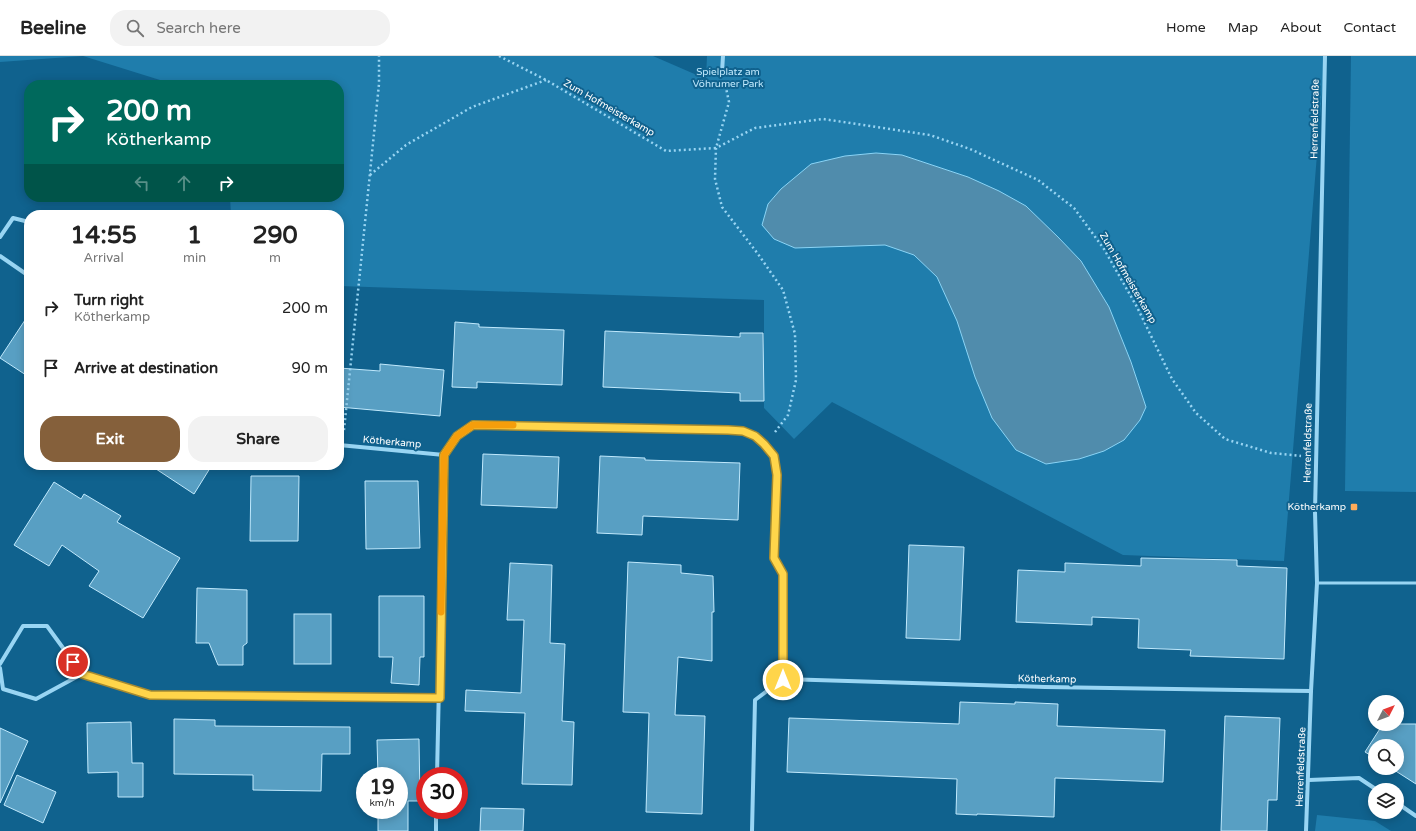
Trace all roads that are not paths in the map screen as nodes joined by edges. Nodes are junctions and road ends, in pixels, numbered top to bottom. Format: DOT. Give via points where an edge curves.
graph roads {
  1 [pos="722,56"];
  2 [pos="1325,56"];
  3 [pos="722,72"];
  4 [pos="24,221"];
  5 [pos="0,237"];
  6 [pos="0,256"];
  7 [pos="24,273"];
  8 [pos="344,445"];
  9 [pos="444,455"];
  10 [pos="1317,583"];
  11 [pos="1416,583"];
  12 [pos="0,664"];
  13 [pos="0,668"];
  14 [pos="82,674"];
  15 [pos="783,680"];
  16 [pos="1311,691"];
  17 [pos="440,698"];
  18 [pos="437,767"];
  19 [pos="1309,780"];
  20 [pos="1368,784"];
  21 [pos="1404,808"];
  22 [pos="1416,816"];
  23 [pos="436,819"];
  24 [pos="436,831"];
  25 [pos="752,831"];
  26 [pos="1306,831"];
  1 -- 3 [label="street"];
  2 -- 10 [label="street, Herrenfeldstraße" via="1315,512"];
  4 -- 5 [label="street" via="13,218"];
  6 -- 7 [label="street"];
  8 -- 9 [label="street, Kötherkamp"];
  9 -- 15 [label="street" via="457,436 473,425 743,431 755,436 774,456 777,475 774,558 783,574"];
  9 -- 17 [label="street"];
  10 -- 11 [label="lane"];
  10 -- 16 [label="street, Herrenfeldstraße"];
  12 -- 14 [label="street" via="23,626 47,626"];
  13 -- 14 [label="street" via="3,689 36,699"];
  14 -- 17 [label="street" via="150,695"];
  15 -- 16 [label="street, Kötherkamp"];
  15 -- 25 [label="street" via="755,700"];
  16 -- 19 [label="street, Herrenfeldstraße"];
  17 -- 18 [label="street"];
  19 -- 20 [label="street" via="1359,778"];
  19 -- 26 [label="street, Herrenfeldstraße"];
  21 -- 22 [label="street"];
  23 -- 24 [label="street"];
}
